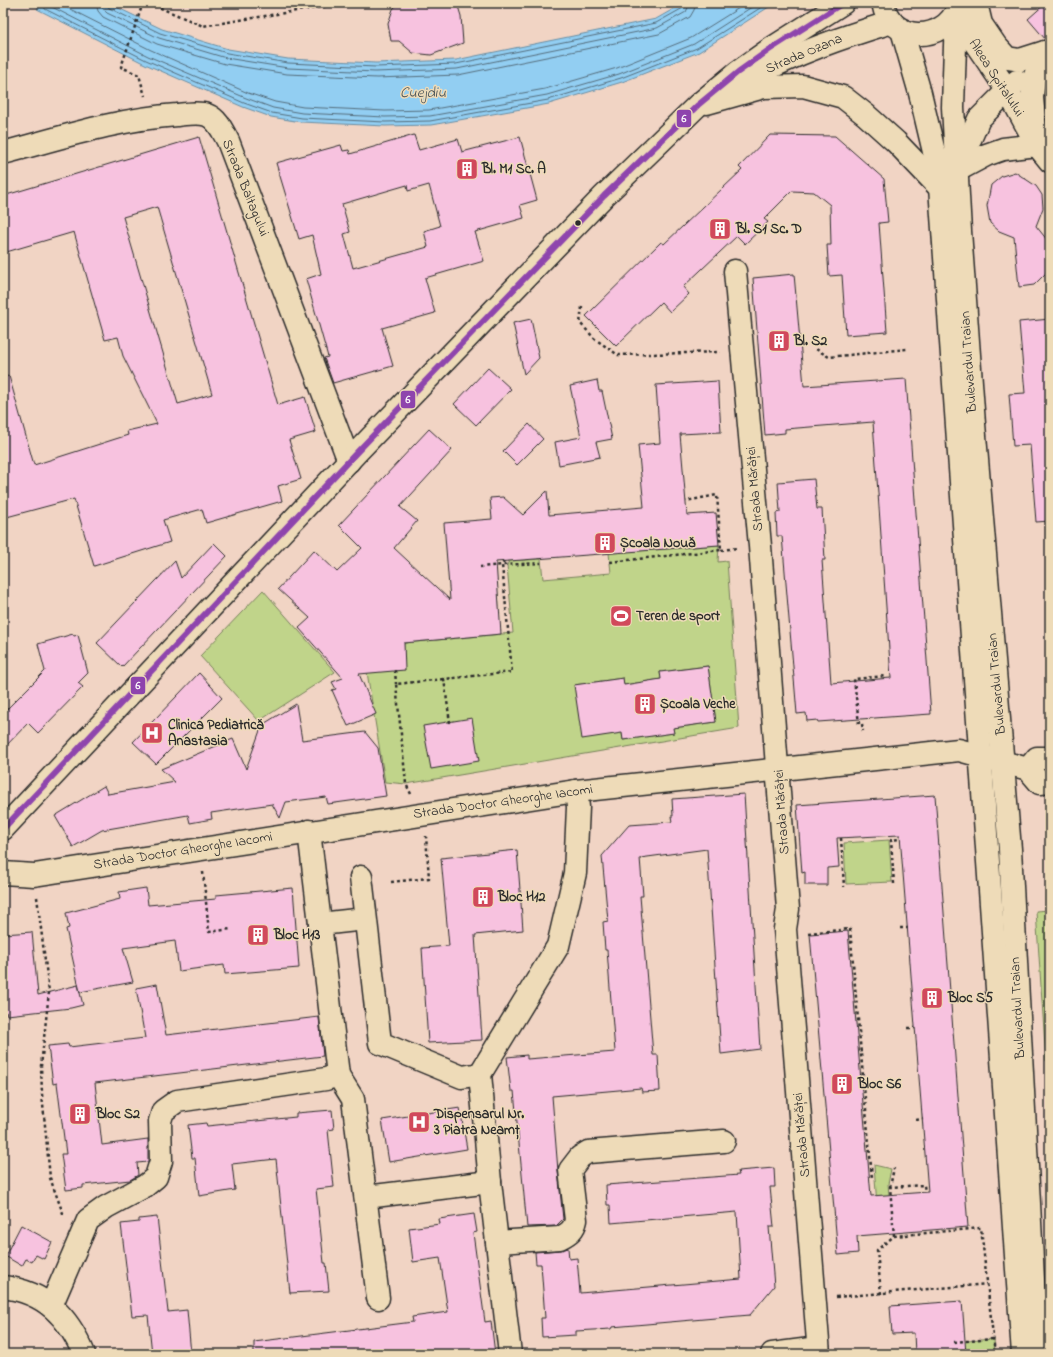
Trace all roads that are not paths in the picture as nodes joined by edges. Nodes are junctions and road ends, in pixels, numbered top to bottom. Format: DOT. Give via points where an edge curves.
graph roads {
  1 [pos="843,3"];
  2 [pos="976,3"];
  3 [pos="957,9"];
  4 [pos="892,18"];
  5 [pos="1048,49"];
  6 [pos="1008,91"];
  7 [pos="698,105"];
  8 [pos="3,153"];
  9 [pos="1044,153"];
  10 [pos="956,171"];
  11 [pos="940,188"];
  12 [pos="735,271"];
  13 [pos="349,461"];
  14 [pos="980,756"];
  15 [pos="1050,758"];
  16 [pos="1004,763"];
  17 [pos="779,770"];
  18 [pos="1040,778"];
  19 [pos="576,791"];
  20 [pos="3,829"];
  21 [pos="309,831"];
  22 [pos="3,873"];
  23 [pos="361,876"];
  24 [pos="366,919"];
  25 [pos="320,924"];
  26 [pos="480,1074"];
  27 [pos="338,1075"];
  28 [pos="724,1141"];
  29 [pos="490,1182"];
  30 [pos="366,1197"];
  31 [pos="497,1242"];
  32 [pos="3,1287"];
  33 [pos="378,1298"];
  34 [pos="51,1306"];
  35 [pos="819,1351"];
  36 [pos="84,1354"];
  37 [pos="510,1354"];
  38 [pos="772,1354"];
  39 [pos="1023,1354"];
  40 [pos="1040,1354"];
  1 -- 7 [label="street, Strada Ozana" via="769,50"];
  2 -- 5 [label="street" via="981,24 1007,58 1020,60"];
  3 -- 4 [label="street" via="946,27 932,33 917,35"];
  3 -- 6 [label="street, Aleea Spitalului" via="975,46"];
  3 -- 10 [label="street, Bulevardul Traian" via="953,107"];
  4 -- 7 [label="street, Strada Ozana" via="780,62"];
  4 -- 11 [label="street, Bulevardul Traian" via="920,93 939,173"];
  5 -- 6 [label="street"];
  5 -- 9 [label="street" via="1034,78 1032,98"];
  6 -- 9 [label="street, Aleea Spitalului"];
  6 -- 10 [label="street" via="979,119"];
  7 -- 11 [label="street" via="764,87 803,86 843,97 896,142"];
  7 -- 13 [label="street, Strada Ozana" via="604,196"];
  8 -- 13 [label="street, Strada Baltagului" via="108,125 149,117 207,115 218,123 228,141"];
  9 -- 10 [label="street" via="1003,149"];
  10 -- 16 [label="street, Bulevardul Traian" via="974,424"];
  11 -- 14 [label="street, Bulevardul Traian"];
  12 -- 17 [label="street, Strada Mărăței"];
  13 -- 20 [label="street, Strada Ozana"];
  14 -- 16 [label="street, Strada Doctor Gheorghe Iacomi"];
  14 -- 17 [label="street, Strada Doctor Gheorghe Iacomi" via="959,750"];
  14 -- 39 [label="street, Bulevardul Traian"];
  15 -- 18 [label="street" via="1037,758"];
  16 -- 18 [label="street, Strada Doctor Gheorghe Iacomi"];
  16 -- 40 [label="street, Bulevardul Traian" via="1034,1298"];
  17 -- 19 [label="street, Strada Doctor Gheorghe Iacomi"];
  17 -- 35 [label="street, Strada Mărăței" via="788,909 785,929"];
  19 -- 21 [label="street, Strada Doctor Gheorghe Iacomi"];
  19 -- 26 [label="street" via="578,807 575,873 558,946"];
  21 -- 22 [label="street, Strada Doctor Gheorghe Iacomi" via="34,875"];
  21 -- 25 [label="street"];
  23 -- 24 [label="street"];
  24 -- 25 [label="street"];
  24 -- 26 [label="street" via="380,1043 462,1077"];
  25 -- 27 [label="street"];
  26 -- 29 [label="street"];
  27 -- 30 [label="street" via="353,1100"];
  27 -- 34 [label="street" via="326,1079 177,1101 163,1111 160,1121 161,1161 156,1177 88,1220"];
  28 -- 31 [label="street" via="588,1152 580,1157 570,1170 576,1220 574,1228 569,1233 560,1238"];
  29 -- 30 [label="street"];
  29 -- 31 [label="street"];
  30 -- 33 [label="street"];
  31 -- 37 [label="street"];
  32 -- 34 [label="street" via="34,1295"];
  34 -- 36 [label="street" via="66,1320"];
  35 -- 38 [label="street"];
}
